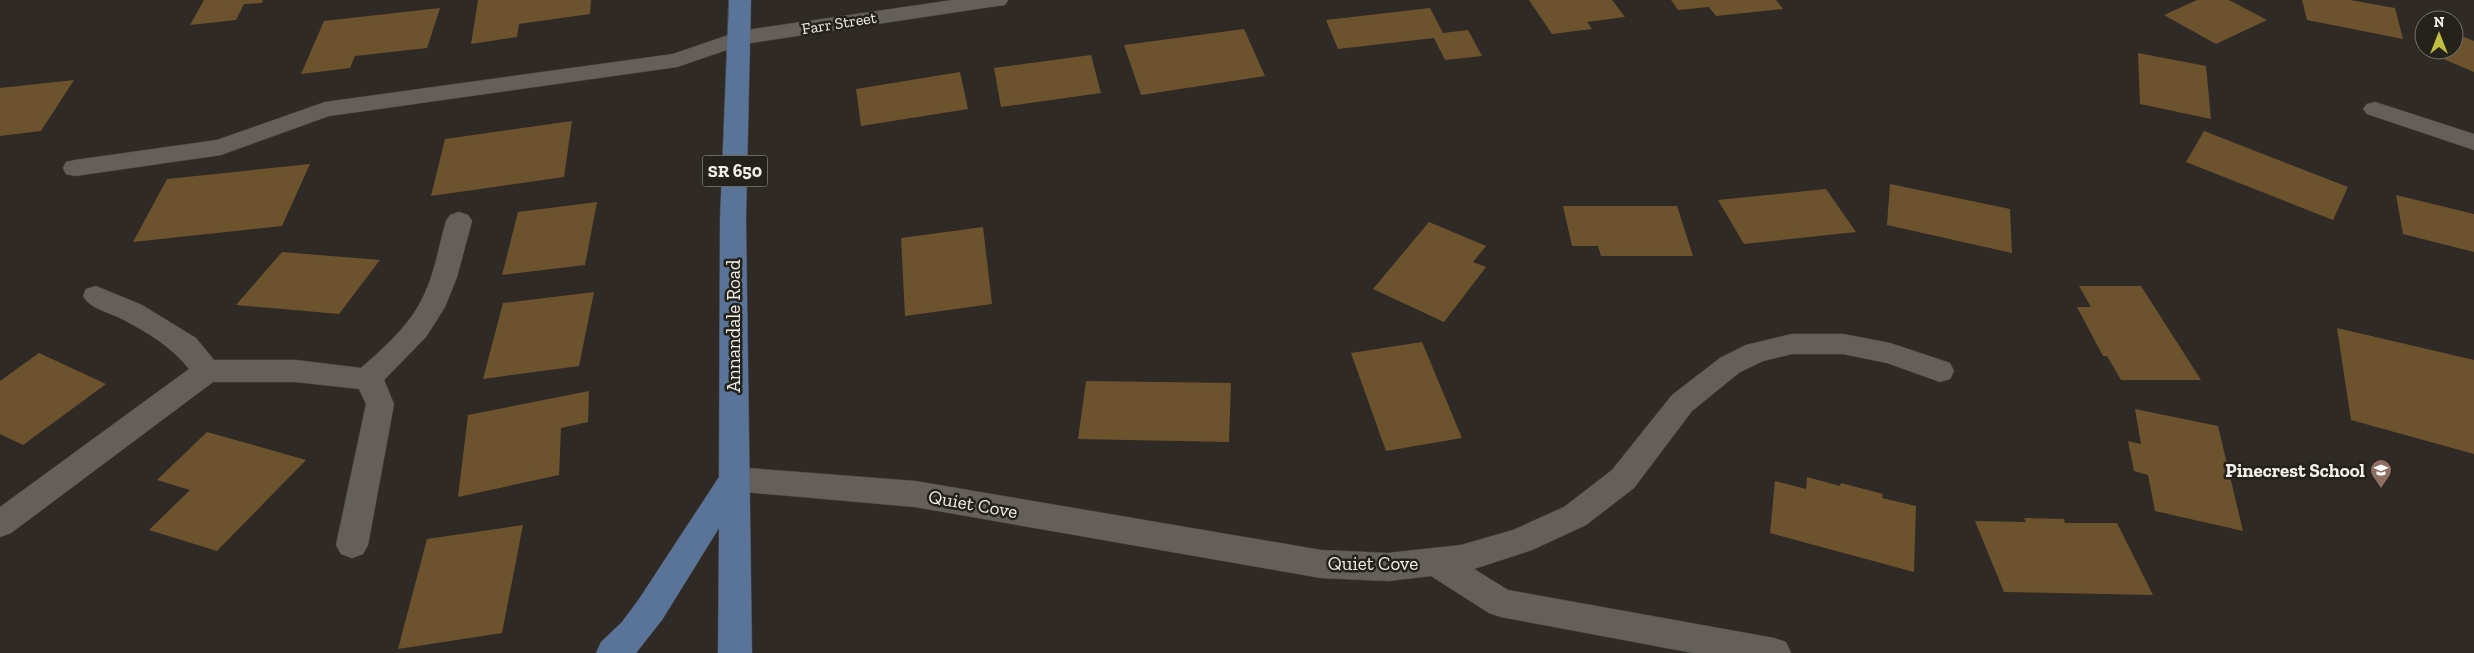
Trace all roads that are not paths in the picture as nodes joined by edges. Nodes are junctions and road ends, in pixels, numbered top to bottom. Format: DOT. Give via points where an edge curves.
graph roads {
  1 [pos="740,0"];
  2 [pos="997,0"];
  3 [pos="740,38"];
  4 [pos="2375,108"];
  5 [pos="2474,142"];
  6 [pos="75,168"];
  7 [pos="459,221"];
  8 [pos="96,296"];
  9 [pos="207,371"];
  10 [pos="1940,371"];
  11 [pos="367,379"];
  12 [pos="734,479"];
  13 [pos="0,524"];
  14 [pos="352,545"];
  15 [pos="1436,562"];
  16 [pos="613,653"];
  17 [pos="735,653"];
  18 [pos="1774,653"];
  1 -- 3 [label="main road, Annandale Road / SR 650"];
  2 -- 3 [label="street, Farr Street"];
  3 -- 6 [label="street, Farr Street" via="677,60 325,108 222,147"];
  3 -- 12 [label="main road, Annandale Road / SR 650" via="733,218"];
  4 -- 5 [label="street"];
  7 -- 11 [label="street" via="438,295 418,327"];
  8 -- 9 [label="street" via="132,312 186,345"];
  9 -- 11 [label="street" via="296,371"];
  9 -- 13 [label="street"];
  10 -- 15 [label="street, Quiet Cove" via="1890,353 1843,344 1792,344 1756,352 1730,365 1682,403 1623,479 1575,516 1521,541 1461,559"];
  11 -- 14 [label="street" via="374,386 380,404"];
  12 -- 15 [label="street, Quiet Cove" via="915,494 1321,564 1388,567"];
  12 -- 16 [label="main road" via="656,606"];
  12 -- 17 [label="main road, Annandale Road / SR 650"];
  15 -- 18 [label="street" via="1500,602"];
}
